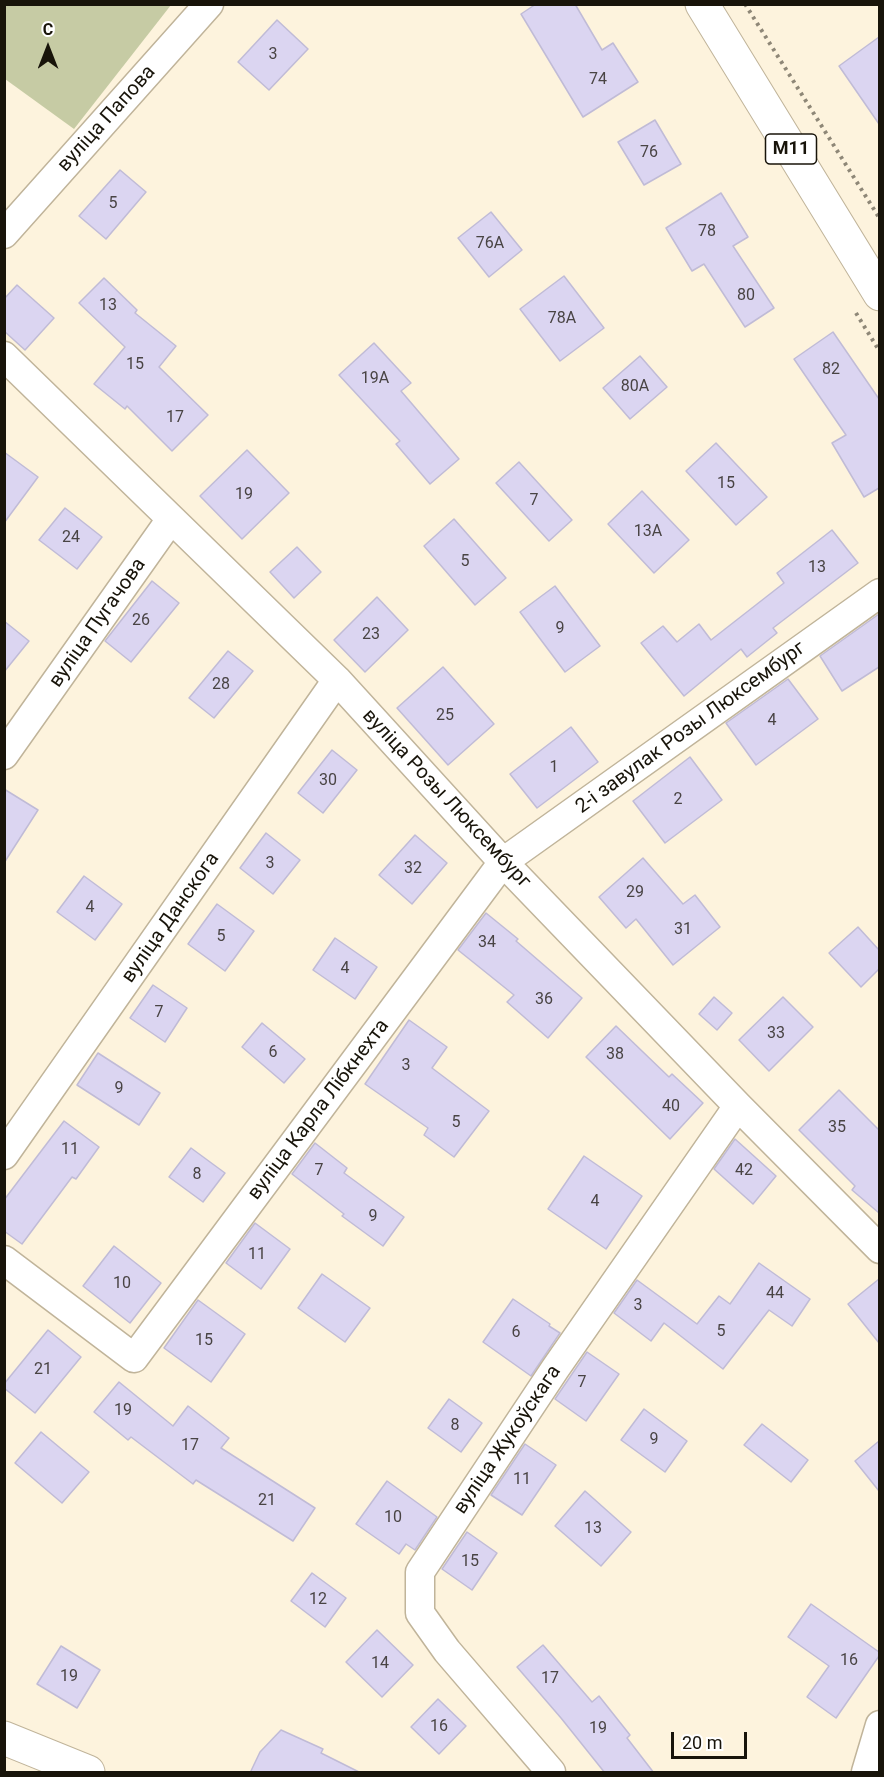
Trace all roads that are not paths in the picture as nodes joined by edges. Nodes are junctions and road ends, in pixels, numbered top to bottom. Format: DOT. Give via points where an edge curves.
graph roads {
  1 [pos="209,4"];
  2 [pos="702,4"];
  3 [pos="4,234"];
  4 [pos="879,294"];
  5 [pos="4,356"];
  6 [pos="171,519"];
  7 [pos="879,593"];
  8 [pos="337,680"];
  9 [pos="14,721"];
  10 [pos="4,755"];
  11 [pos="504,862"];
  12 [pos="738,1106"];
  13 [pos="4,1155"];
  14 [pos="879,1249"];
  15 [pos="4,1260"];
  16 [pos="879,1725"];
  17 [pos="4,1738"];
  18 [pos="88,1773"];
  19 [pos="551,1773"];
  20 [pos="867,1773"];
  1 -- 3 [label="street, вуліца Папова"];
  2 -- 4 [label="main road, М11"];
  5 -- 6 [label="street, вуліца Розы Люксембург"];
  6 -- 8 [label="street, вуліца Розы Люксембург"];
  6 -- 9 [label="street, вуліца Пугачова"];
  7 -- 11 [label="street, 2-і завулак Розы Люксембург"];
  8 -- 11 [label="street, вуліца Розы Люксембург"];
  8 -- 13 [label="street, вуліца Данскога"];
  9 -- 10 [label="street, вуліца Пугачова"];
  11 -- 12 [label="street, вуліца Розы Люксембург"];
  11 -- 15 [label="street, вуліца Карла Лібкнехта" via="134,1358"];
  12 -- 14 [label="street, вуліца Розы Люксембург"];
  12 -- 19 [label="street, вуліца Жукоўскага" via="420,1572 420,1613 447,1652"];
  16 -- 20 [label="street"];
  17 -- 18 [label="main road"];
}
